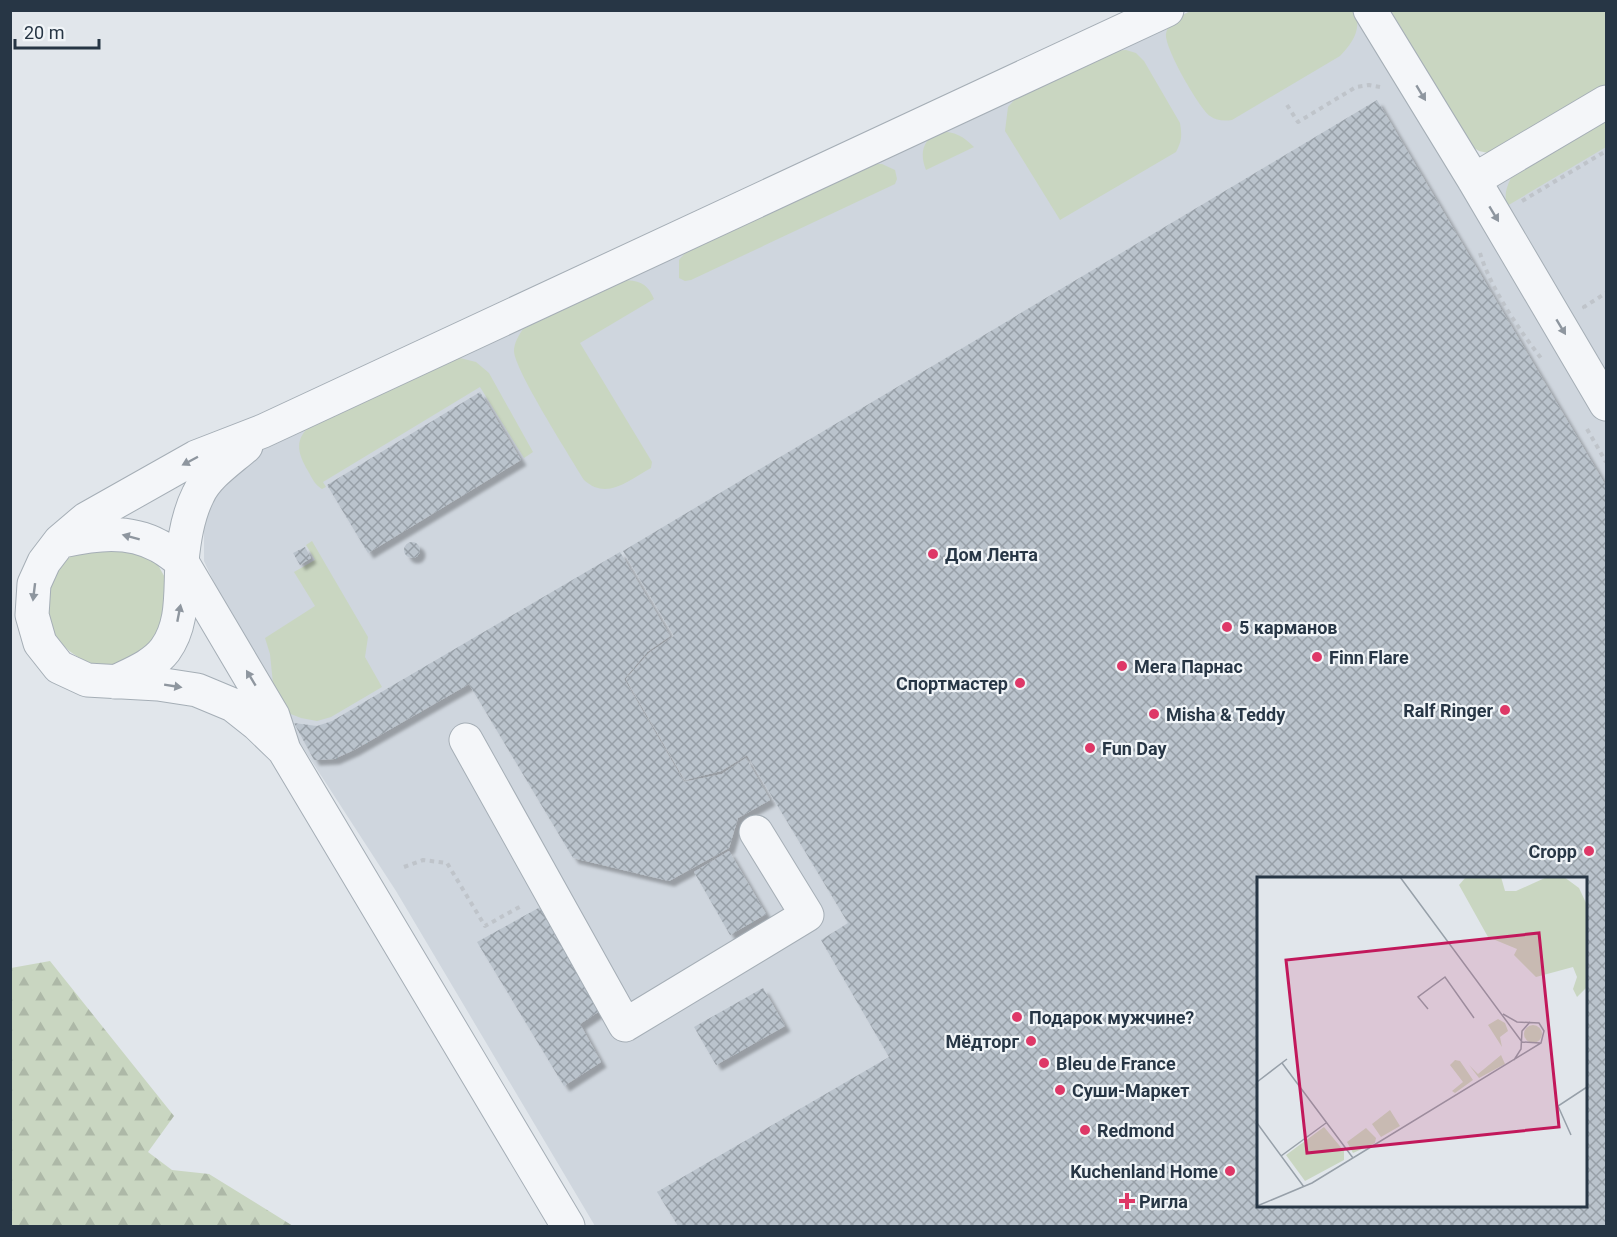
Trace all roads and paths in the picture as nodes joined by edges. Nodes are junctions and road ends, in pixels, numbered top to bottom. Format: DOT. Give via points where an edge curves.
graph roads {
  1 [pos="1167,10"];
  2 [pos="1370,10"];
  3 [pos="1389,93"];
  4 [pos="1606,102"];
  5 [pos="1287,105"];
  6 [pos="1606,151"];
  7 [pos="1474,180"];
  8 [pos="1514,207"];
  9 [pos="1479,249"];
  10 [pos="1606,293"];
  11 [pos="1589,315"];
  12 [pos="1543,361"];
  13 [pos="1597,416"];
  14 [pos="263,430"];
  15 [pos="1606,462"];
  16 [pos="60,541"];
  17 [pos="182,562"];
  18 [pos="115,682"];
  19 [pos="466,740"];
  20 [pos="284,750"];
  21 [pos="756,832"];
  22 [pos="404,867"];
  23 [pos="548,891"];
  24 [pos="568,1227"];
  1 -- 14 [label="street"];
  2 -- 7 [label="street, one-way"];
  3 -- 5 [label="path" via="1381,87 1356,87 1298,122"];
  4 -- 7 [label="street"];
  6 -- 8 [label="path"];
  7 -- 13 [label="street, one-way"];
  9 -- 12 [label="path" via="1485,271"];
  10 -- 11 [label="path" via="1584,307"];
  13 -- 15 [label="path"];
  14 -- 16 [label="street, one-way" via="196,457 86,519"];
  14 -- 17 [label="street" via="199,492 190,514"];
  17 -- 16 [label="street, one-way" via="159,546 125,534"];
  16 -- 18 [label="street, one-way" via="34,584 32,615 40,643 59,667 87,680"];
  18 -- 17 [label="street, one-way" via="144,668 164,652 176,632 182,602"];
  20 -- 17 [label="street, one-way" via="273,716"];
  18 -- 20 [label="street, one-way" via="197,690 233,705"];
  19 -- 23 [label="street"];
  20 -- 24 [label="street"];
  21 -- 23 [label="street" via="807,915 625,1025"];
  22 -- 23 [label="path" via="423,860 447,863 486,926"];
}
